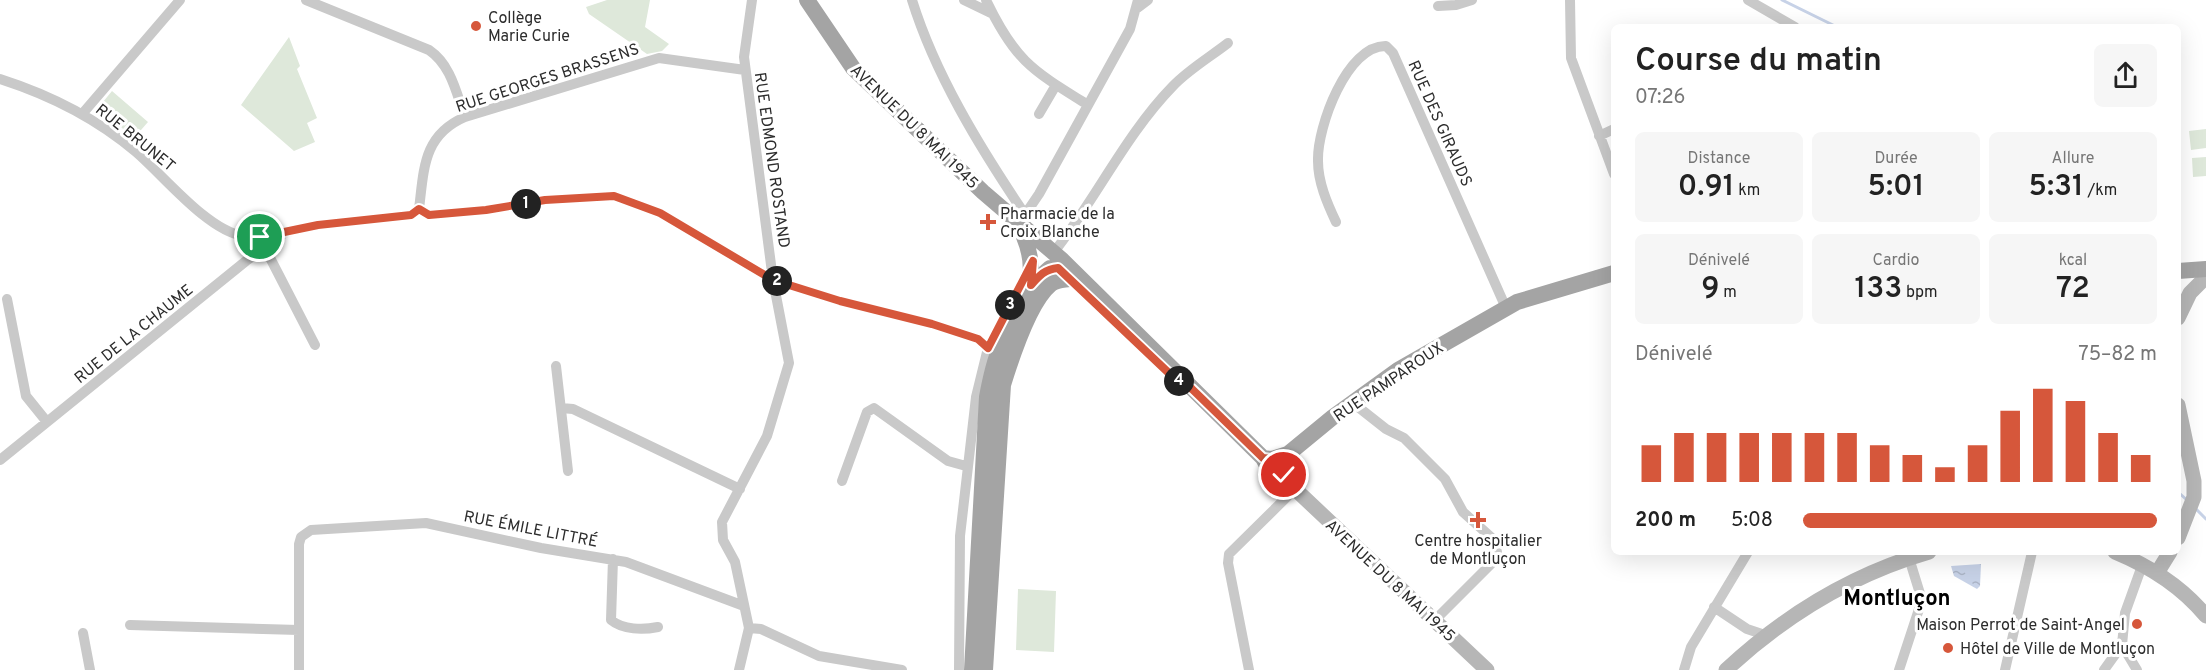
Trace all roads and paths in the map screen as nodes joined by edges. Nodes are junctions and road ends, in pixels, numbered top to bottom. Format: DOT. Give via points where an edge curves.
graph roads {
  1 [pos="180,0"];
  2 [pos="306,0"];
  3 [pos="752,0"];
  4 [pos="807,0"];
  5 [pos="912,0"];
  6 [pos="964,0"];
  7 [pos="986,0"];
  8 [pos="1148,0"];
  9 [pos="1472,0"];
  10 [pos="1570,0"];
  11 [pos="1748,0"];
  12 [pos="1762,3"];
  13 [pos="1137,4"];
  14 [pos="1438,6"];
  15 [pos="993,14"];
  16 [pos="1791,24"];
  17 [pos="1228,43"];
  18 [pos="746,70"];
  19 [pos="0,79"];
  20 [pos="1056,85"];
  21 [pos="1088,105"];
  22 [pos="82,112"];
  23 [pos="1039,114"];
  24 [pos="465,117"];
  25 [pos="1611,130"];
  26 [pos="1599,135"];
  27 [pos="1611,166"];
  28 [pos="419,209"];
  29 [pos="1336,222"];
  30 [pos="1018,223"];
  31 [pos="286,232"];
  32 [pos="242,236"];
  33 [pos="265,248"];
  34 [pos="246,261"];
  35 [pos="1051,264"];
  36 [pos="2196,270"];
  37 [pos="1611,274"];
  38 [pos="773,280"];
  39 [pos="1035,293"];
  40 [pos="2190,293"];
  41 [pos="7,299"];
  42 [pos="1511,305"];
  43 [pos="2181,312"];
  44 [pos="315,345"];
  45 [pos="988,348"];
  46 [pos="556,366"];
  47 [pos="1192,389"];
  48 [pos="1353,403"];
  49 [pos="561,408"];
  50 [pos="2181,417"];
  51 [pos="47,422"];
  52 [pos="0,460"];
  53 [pos="1273,460"];
  54 [pos="966,466"];
  55 [pos="568,471"];
  56 [pos="842,481"];
  57 [pos="740,489"];
  58 [pos="1295,489"];
  59 [pos="2200,495"];
  60 [pos="2181,532"];
  61 [pos="1746,555"];
  62 [pos="1919,555"];
  63 [pos="2031,555"];
  64 [pos="2123,555"];
  65 [pos="2168,555"];
  66 [pos="1909,558"];
  67 [pos="613,559"];
  68 [pos="2143,563"];
  69 [pos="2157,573"];
  70 [pos="744,606"];
  71 [pos="1714,607"];
  72 [pos="2206,616"];
  73 [pos="988,621"];
  74 [pos="1434,621"];
  75 [pos="130,625"];
  76 [pos="658,627"];
  77 [pos="749,628"];
  78 [pos="1747,629"];
  79 [pos="299,630"];
  80 [pos="83,633"];
  81 [pos="1766,635"];
  82 [pos="2122,645"];
  83 [pos="1751,647"];
  84 [pos="90,670"];
  85 [pos="299,670"];
  86 [pos="739,670"];
  87 [pos="902,670"];
  88 [pos="959,670"];
  89 [pos="972,670"];
  90 [pos="985,670"];
  91 [pos="993,670"];
  92 [pos="1250,670"];
  93 [pos="1487,670"];
  94 [pos="1684,670"];
  95 [pos="1726,670"];
  96 [pos="1899,670"];
  97 [pos="2005,670"];
  98 [pos="2104,670"];
  99 [pos="2137,670"];
  1 -- 22 [label="street"];
  2 -- 24 [label="street" via="440,57"];
  3 -- 18 [label="street, RUE EDMOND ROSTAND" via="744,57"];
  4 -- 30 [label="main road, AVENUE DU 8 MAI 1945" via="853,68"];
  5 -- 30 [label="street" via="935,56"];
  6 -- 15 [label="street"];
  7 -- 15 [label="street"];
  8 -- 13 [label="street"];
  9 -- 14 [label="street" via="1456,6"];
  10 -- 26 [label="street" via="1571,58"];
  11 -- 12 [label="street"];
  12 -- 16 [label="street"];
  13 -- 21 [label="street" via="1130,29"];
  15 -- 20 [label="street" via="1020,58"];
  17 -- 35 [label="street" via="1173,85 1137,132"];
  18 -- 24 [label="street, RUE GEORGES BRASSENS" via="659,58"];
  18 -- 38 [label="street, RUE EDMOND ROSTAND"];
  19 -- 22 [label="street, RUE BRUNET"];
  20 -- 21 [label="street"];
  20 -- 23 [label="street"];
  21 -- 30 [label="street" via="1039,194"];
  22 -- 32 [label="street, RUE BRUNET" via="135,151 207,216"];
  24 -- 28 [label="street, RUE GEORGES BRASSENS" via="445,127 432,144 424,166"];
  25 -- 26 [label="street"];
  26 -- 27 [label="street"];
  28 -- 31 [label="street, RUE DE LA CHAUME" via="411,215"];
  28 -- 38 [label="street, RUE DE LA CHAUME" via="429,215 545,200 614,196 660,213"];
  29 -- 42 [label="street, RUE DES GIRAUDS" via="1326,200 1318,160 1327,113 1336,91 1365,51 1374,45 1386,46 1394,53"];
  30 -- 35 [label="main road"];
  30 -- 35 [label="main road, AVENUE DU 8 MAI 1945"];
  31 -- 32 [label="street, RUE DE LA CHAUME"];
  31 -- 33 [label="street, RUE DE LA CHAUME"];
  32 -- 34 [label="street" via="252,247"];
  33 -- 34 [label="street, RUE DE LA CHAUME"];
  33 -- 44 [label="street"];
  34 -- 51 [label="street, RUE DE LA CHAUME"];
  35 -- 39 [label="main road"];
  35 -- 39 [label="main road" via="1051,284"];
  35 -- 45 [label="street"];
  35 -- 47 [label="main road, AVENUE DU 8 MAI 1945" via="1173,377"];
  35 -- 47 [label="main road, AVENUE DU 8 MAI 1945" via="1109,308"];
  36 -- 40 [label="main road"];
  36 -- 40 [label="main road" via="2190,279"];
  37 -- 42 [label="main road, RUE PAMPAROUX"];
  38 -- 45 [label="street, RUE DE LA CHAUME" via="932,324 978,339"];
  38 -- 57 [label="street, RUE EDMOND ROSTAND" via="789,363 768,436"];
  39 -- 73 [label="main road" via="1003,385"];
  39 -- 89 [label="main road" via="998,353 987,397"];
  40 -- 43 [label="main road"];
  41 -- 51 [label="street" via="26,396"];
  42 -- 48 [label="main road, RUE PAMPAROUX" via="1398,370"];
  45 -- 54 [label="street"];
  46 -- 49 [label="street"];
  47 -- 53 [label="main road, AVENUE DU 8 MAI 1945"];
  48 -- 53 [label="main road, RUE PAMPAROUX"];
  48 -- 74 [label="street" via="1404,438 1445,479 1463,512 1496,545 1494,561"];
  49 -- 55 [label="street"];
  49 -- 57 [label="street" via="573,409"];
  50 -- 59 [label="main road"];
  51 -- 52 [label="street, RUE DE LA CHAUME"];
  53 -- 58 [label="main road, AVENUE DU 8 MAI 1945"];
  53 -- 58 [label="main road, AVENUE DU 8 MAI 1945"];
  54 -- 56 [label="street" via="948,461 874,408 867,412"];
  54 -- 88 [label="street" via="960,536"];
  57 -- 70 [label="street, RUE EDMOND ROSTAND" via="725,514 721,531 735,562"];
  58 -- 74 [label="main road, AVENUE DU 8 MAI 1945"];
  58 -- 92 [label="street" via="1229,554"];
  59 -- 60 [label="main road"];
  61 -- 71 [label="street"];
  62 -- 66 [label="main road"];
  63 -- 97 [label="street"];
  64 -- 68 [label="main road"];
  65 -- 69 [label="main road"];
  66 -- 81 [label="main road" via="1828,594"];
  66 -- 96 [label="street" via="1922,600"];
  67 -- 70 [label="street, RUE ÉMILE LITTRÉ"];
  67 -- 76 [label="street" via="611,620 622,626"];
  67 -- 79 [label="street, RUE ÉMILE LITTRÉ" via="426,523 304,533 299,544"];
  68 -- 69 [label="main road"];
  68 -- 82 [label="street" via="2125,613"];
  69 -- 72 [label="main road"];
  70 -- 77 [label="street, RUE EDMOND ROSTAND"];
  71 -- 78 [label="street"];
  71 -- 94 [label="street" via="1691,647"];
  73 -- 90 [label="main road"];
  73 -- 91 [label="main road"];
  74 -- 93 [label="main road, AVENUE DU 8 MAI 1945"];
  75 -- 79 [label="street"];
  77 -- 86 [label="street"];
  77 -- 87 [label="street" via="761,629 819,657"];
  78 -- 81 [label="street"];
  78 -- 83 [label="street"];
  79 -- 85 [label="street"];
  80 -- 84 [label="street"];
  81 -- 83 [label="main road"];
  82 -- 98 [label="street"];
  82 -- 99 [label="street"];
  83 -- 95 [label="main road"];
}
